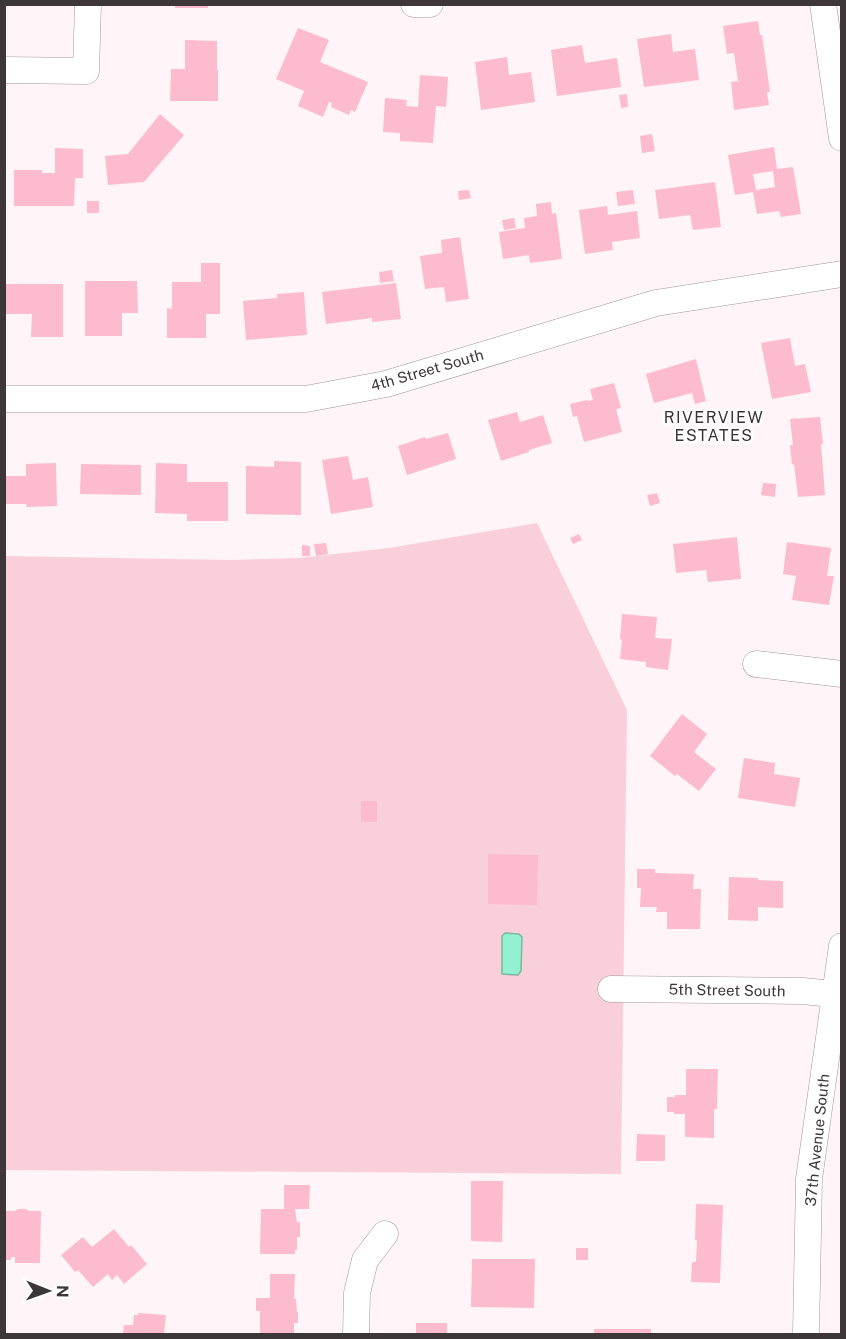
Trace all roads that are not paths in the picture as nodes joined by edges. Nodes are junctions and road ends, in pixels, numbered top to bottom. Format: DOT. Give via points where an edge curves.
graph roads {
  1 [pos="88,4"];
  2 [pos="414,4"];
  3 [pos="430,4"];
  4 [pos="823,4"];
  5 [pos="836,53"];
  6 [pos="4,70"];
  7 [pos="842,138"];
  8 [pos="842,274"];
  9 [pos="4,399"];
  10 [pos="756,664"];
  11 [pos="842,674"];
  12 [pos="842,946"];
  13 [pos="611,989"];
  14 [pos="838,995"];
  15 [pos="385,1234"];
  16 [pos="356,1335"];
  17 [pos="806,1335"];
  1 -- 6 [label="street" via="86,71"];
  2 -- 3 [label="street"];
  4 -- 5 [label="street"];
  5 -- 7 [label="street"];
  8 -- 9 [label="street, 4th Street South" via="656,303 386,384 306,399"];
  10 -- 11 [label="street"];
  12 -- 14 [label="street, 37th Avenue South"];
  13 -- 14 [label="street, 5th Street South" via="803,991"];
  14 -- 17 [label="street, 37th Avenue South" via="809,1179"];
  15 -- 16 [label="street" via="365,1260 357,1293"];
}
